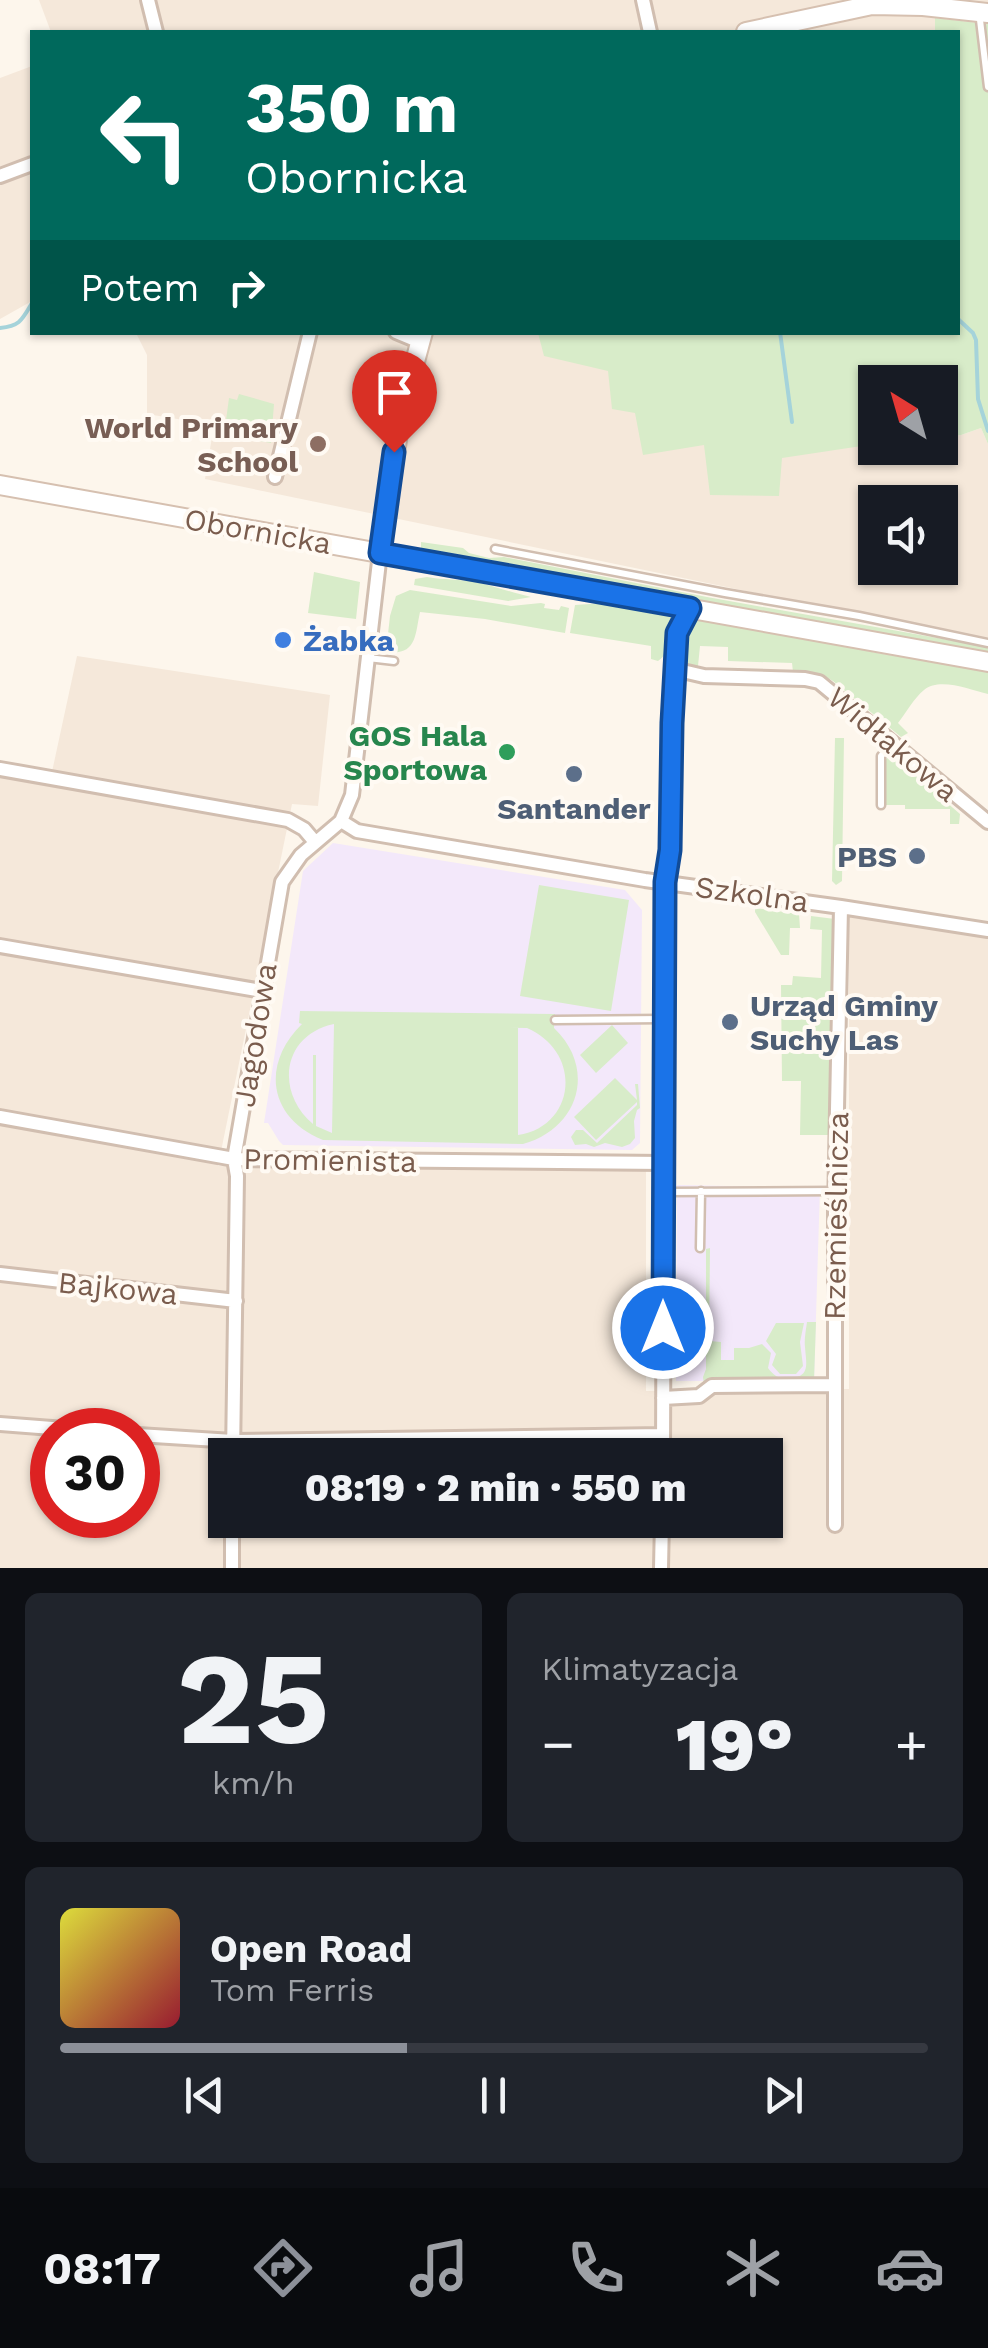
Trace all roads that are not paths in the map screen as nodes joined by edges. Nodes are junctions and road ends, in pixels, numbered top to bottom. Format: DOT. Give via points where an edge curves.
graph roads {
  1 [pos="148,0"];
  2 [pos="643,0"];
  3 [pos="984,16"];
  4 [pos="156,30"];
  5 [pos="650,30"];
  6 [pos="755,30"];
  7 [pos="988,87"];
  8 [pos="30,165"];
  9 [pos="0,176"];
  10 [pos="309,335"];
  11 [pos="421,337"];
  12 [pos="274,476"];
  13 [pos="0,485"];
  14 [pos="495,549"];
  15 [pos="380,553"];
  16 [pos="690,608"];
  17 [pos="988,642"];
  18 [pos="367,658"];
  19 [pos="394,661"];
  20 [pos="988,662"];
  21 [pos="674,669"];
  22 [pos="894,742"];
  23 [pos="0,769"];
  24 [pos="881,805"];
  25 [pos="341,821"];
  26 [pos="988,822"];
  27 [pos="315,842"];
  28 [pos="665,882"];
  29 [pos="841,906"];
  30 [pos="988,930"];
  31 [pos="0,946"];
  32 [pos="262,990"];
  33 [pos="664,1019"];
  34 [pos="555,1020"];
  35 [pos="0,1117"];
  36 [pos="234,1159"];
  37 [pos="664,1163"];
  38 [pos="836,1191"];
  39 [pos="664,1192"];
  40 [pos="701,1192"];
  41 [pos="700,1248"];
  42 [pos="0,1274"];
  43 [pos="236,1301"];
  44 [pos="834,1386"];
  45 [pos="663,1398"];
  46 [pos="0,1424"];
  47 [pos="30,1426"];
  48 [pos="663,1435"];
  49 [pos="160,1438"];
  50 [pos="233,1438"];
  51 [pos="564,1438"];
  52 [pos="663,1438"];
  53 [pos="208,1445"];
  54 [pos="835,1526"];
  55 [pos="232,1538"];
  56 [pos="662,1538"];
  57 [pos="232,1568"];
  58 [pos="661,1568"];
  1 -- 4 [label="street"];
  2 -- 5 [label="street"];
  3 -- 6 [label="main road" via="872,4"];
  3 -- 7 [label="lane"];
  8 -- 9 [label="street"];
  10 -- 12 [label="street"];
  11 -- 15 [label="main road" via="401,414"];
  13 -- 15 [label="main road, Obornicka"];
  14 -- 17 [label="lane"];
  15 -- 16 [label="main road, Obornicka"];
  15 -- 18 [label="street"];
  16 -- 20 [label="main road, Obornicka"];
  16 -- 21 [label="street" via="677,633"];
  18 -- 19 [label="lane"];
  18 -- 25 [label="street" via="352,795"];
  21 -- 22 [label="street, Widłakowa" via="820,682"];
  21 -- 28 [label="street"];
  22 -- 24 [label="lane" via="882,756"];
  22 -- 26 [label="street, Widłakowa"];
  23 -- 27 [label="street" via="288,820"];
  25 -- 27 [label="street, Jagodowa"];
  25 -- 28 [label="street, Szkolna" via="357,831"];
  27 -- 32 [label="street, Jagodowa" via="282,882"];
  28 -- 29 [label="street, Szkolna"];
  28 -- 33 [label="street"];
  29 -- 30 [label="street, Szkolna"];
  29 -- 38 [label="street, Rzemieślnicza"];
  31 -- 32 [label="street"];
  32 -- 36 [label="street, Jagodowa"];
  33 -- 34 [label="lane"];
  33 -- 37 [label="street"];
  35 -- 36 [label="street, Promienista"];
  36 -- 37 [label="street, Promienista"];
  36 -- 43 [label="street, Jagodowa"];
  37 -- 39 [label="street"];
  38 -- 40 [label="lane"];
  38 -- 44 [label="street, Rzemieślnicza"];
  39 -- 40 [label="lane"];
  39 -- 45 [label="street"];
  40 -- 41 [label="lane"];
  42 -- 43 [label="street, Bajkowa"];
  43 -- 50 [label="street, Jagodowa"];
  44 -- 45 [label="street" via="712,1386 699,1396"];
  44 -- 54 [label="street, Rzemieślnicza"];
  45 -- 48 [label="street"];
  46 -- 47 [label="street"];
  48 -- 51 [label="street"];
  48 -- 52 [label="street"];
  49 -- 53 [label="street"];
  55 -- 57 [label="street"];
  56 -- 58 [label="street"];
}
